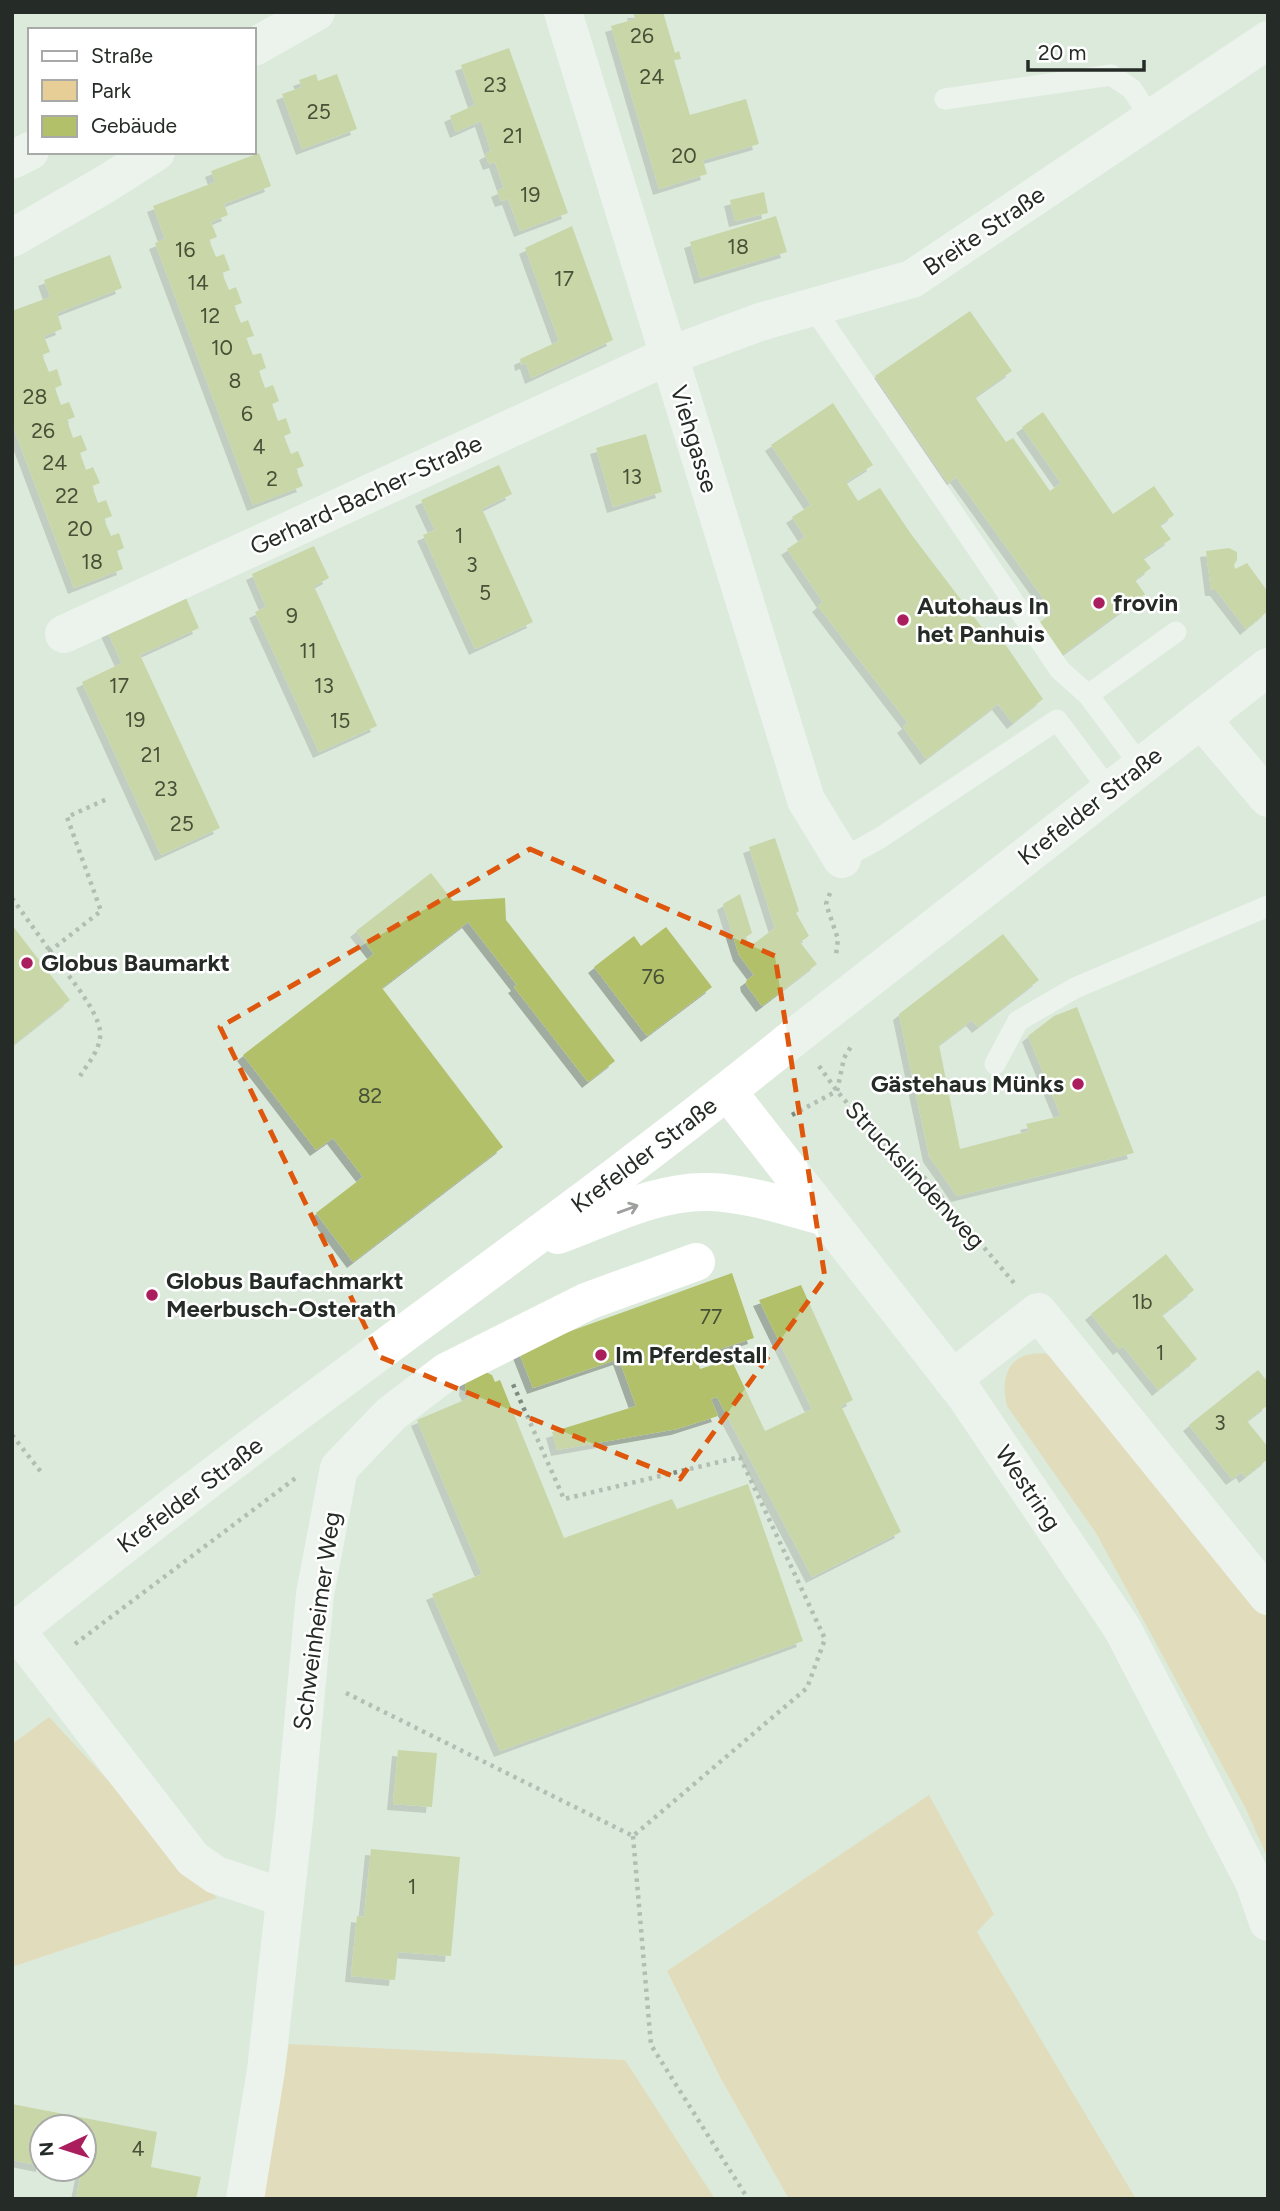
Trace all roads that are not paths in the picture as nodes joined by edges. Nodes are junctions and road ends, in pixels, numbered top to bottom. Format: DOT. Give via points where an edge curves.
graph roads {
  1 [pos="317,12"];
  2 [pos="563,12"];
  3 [pos="1268,40"];
  4 [pos="256,46"];
  5 [pos="946,99"];
  6 [pos="1151,119"];
  7 [pos="28,152"];
  8 [pos="153,154"];
  9 [pos="12,160"];
  10 [pos="12,237"];
  11 [pos="813,307"];
  12 [pos="668,356"];
  13 [pos="1176,632"];
  14 [pos="64,634"];
  15 [pos="1268,667"];
  16 [pos="1088,695"];
  17 [pos="1201,719"];
  18 [pos="1141,766"];
  19 [pos="1110,791"];
  20 [pos="1268,798"];
  21 [pos="842,859"];
  22 [pos="1268,906"];
  23 [pos="995,1064"];
  24 [pos="727,1092"];
  25 [pos="826,1217"];
  26 [pos="519,1250"];
  27 [pos="696,1262"];
  28 [pos="952,1379"];
  29 [pos="1268,1596"];
  30 [pos="14,1632"];
  31 [pos="285,1898"];
  32 [pos="1268,1922"];
  33 [pos="245,2199"];
  1 -- 4 [label="street"];
  2 -- 12 [label="street, Viehgasse"];
  3 -- 6 [label="street, Breite Straße"];
  5 -- 6 [label="lane" via="1111,75 1132,89"];
  6 -- 11 [label="street, Breite Straße" via="912,279"];
  7 -- 9 [label="street"];
  8 -- 10 [label="street"];
  11 -- 12 [label="street, Breite Straße"];
  11 -- 16 [label="lane" via="1060,670"];
  12 -- 14 [label="street, Gerhard-Bacher-Straße"];
  12 -- 21 [label="street, Viehgasse" via="806,800"];
  13 -- 16 [label="lane"];
  15 -- 17 [label="street, Krefelder Straße"];
  16 -- 18 [label="lane"];
  17 -- 18 [label="street, Krefelder Straße"];
  17 -- 20 [label="street"];
  18 -- 19 [label="street, Krefelder Straße"];
  19 -- 21 [label="lane" via="1057,720"];
  19 -- 24 [label="street, Krefelder Straße"];
  22 -- 23 [label="lane" via="1075,988 1018,1021"];
  24 -- 25 [label="street, Westring"];
  24 -- 26 [label="street, Krefelder Straße"];
  26 -- 25 [label="street, one-way" via="682,1193 752,1198"];
  25 -- 28 [label="street, Westring"];
  26 -- 30 [label="street, Krefelder Straße" via="196,1489"];
  27 -- 31 [label="street, Schweinheimer Weg" via="588,1301 446,1373 391,1414 339,1468 315,1594"];
  28 -- 29 [label="street" via="1038,1312"];
  28 -- 32 [label="street, Westring" via="1122,1628 1254,1882"];
  30 -- 31 [label="street" via="193,1859 216,1875"];
  31 -- 33 [label="street, Schweinheimer Weg" via="266,2070"];
}
